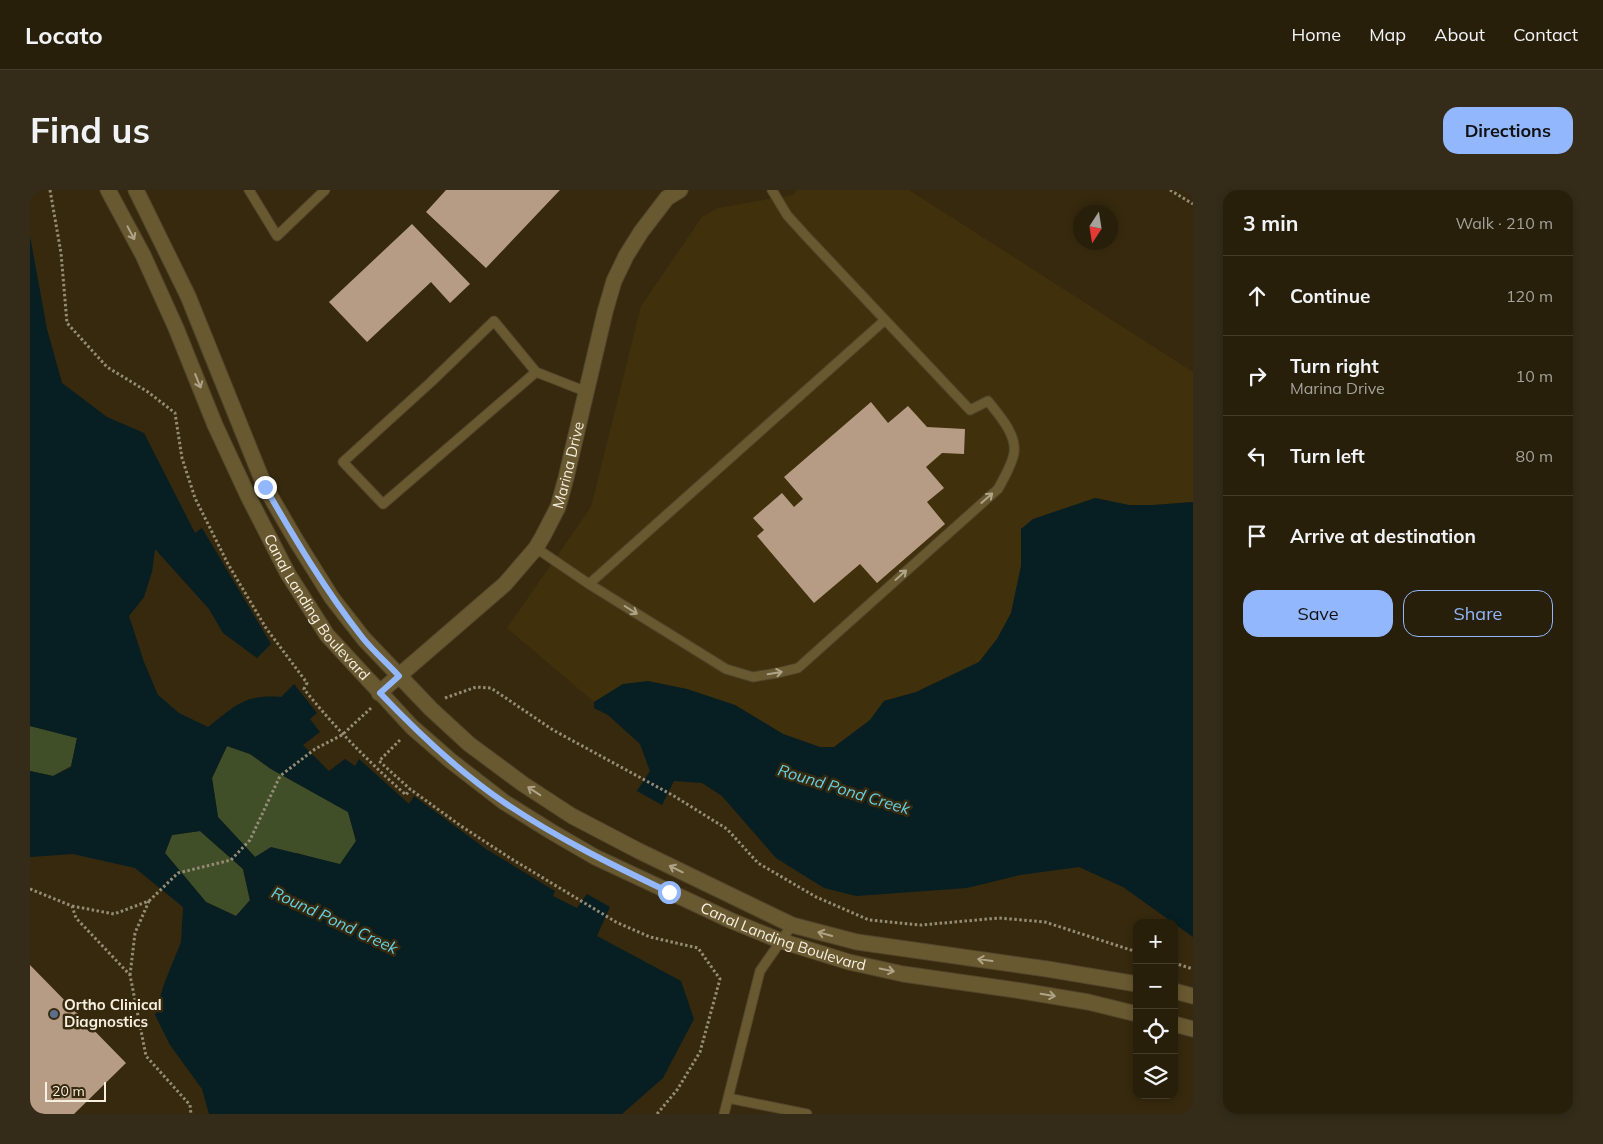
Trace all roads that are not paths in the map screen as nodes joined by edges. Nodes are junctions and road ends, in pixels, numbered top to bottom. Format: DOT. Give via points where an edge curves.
graph roads {
  1 [pos="108,190"];
  2 [pos="136,190"];
  3 [pos="249,190"];
  4 [pos="325,190"];
  5 [pos="680,190"];
  6 [pos="772,190"];
  7 [pos="885,320"];
  8 [pos="536,372"];
  9 [pos="586,392"];
  10 [pos="536,548"];
  11 [pos="590,584"];
  12 [pos="399,676"];
  13 [pos="380,693"];
  14 [pos="792,924"];
  15 [pos="781,941"];
  16 [pos="1133,983"];
  17 [pos="1178,992"];
  18 [pos="1193,996"];
  19 [pos="1133,1013"];
  20 [pos="1178,1025"];
  21 [pos="1193,1029"];
  22 [pos="728,1098"];
  23 [pos="724,1114"];
  24 [pos="806,1114"];
  1 -- 13 [label="street, Canal Landing Boulevard, one-way" via="143,255 215,424 288,574 327,635"];
  2 -- 12 [label="street, Canal Landing Boulevard" via="188,296 265,487 332,598"];
  3 -- 4 [label="lane" via="277,236"];
  5 -- 9 [label="street, Marina Drive" via="667,198 641,232 614,281"];
  6 -- 7 [label="lane" via="787,215"];
  7 -- 11 [label="lane"];
  11 -- 7 [label="lane, one-way" via="726,669 753,676 798,668 998,489 1014,452 1012,437 988,400 970,410"];
  8 -- 8 [label="lane" via="494,321 342,462 383,504"];
  8 -- 9 [label="lane"];
  9 -- 10 [label="street, Marina Drive" via="558,507"];
  10 -- 11 [label="lane"];
  10 -- 12 [label="street, Marina Drive" via="505,584"];
  12 -- 13 [label="street, Marina Drive"];
  14 -- 12 [label="street, Canal Landing Boulevard, one-way" via="680,872 572,816 469,744"];
  13 -- 15 [label="street, Canal Landing Boulevard" via="451,762 504,802 552,832 595,857"];
  14 -- 15 [label="lane"];
  16 -- 14 [label="street, Canal Landing Boulevard, one-way" via="857,942"];
  15 -- 19 [label="street, Canal Landing Boulevard, one-way" via="848,962 903,974 1041,994"];
  15 -- 22 [label="lane" via="760,971"];
  17 -- 18 [label="street"];
  20 -- 21 [label="street"];
  22 -- 23 [label="lane"];
  22 -- 24 [label="lane"];
}
